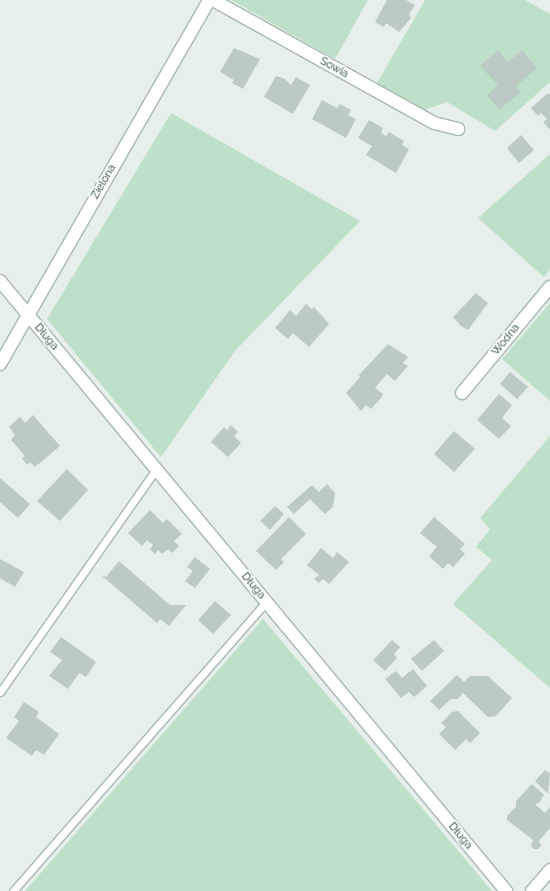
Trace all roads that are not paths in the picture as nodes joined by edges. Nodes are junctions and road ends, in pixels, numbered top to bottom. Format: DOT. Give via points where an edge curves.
graph roads {
  1 [pos="209,0"];
  2 [pos="213,0"];
  3 [pos="458,129"];
  4 [pos="0,282"];
  5 [pos="550,287"];
  6 [pos="28,314"];
  7 [pos="0,364"];
  8 [pos="462,393"];
  9 [pos="156,469"];
  10 [pos="266,602"];
  11 [pos="0,692"];
  12 [pos="550,870"];
  13 [pos="13,891"];
  14 [pos="506,891"];
  15 [pos="532,891"];
  1 -- 6 [label="street, Zielona"];
  2 -- 3 [label="street, Sowia" via="434,123"];
  4 -- 6 [label="street, Długa"];
  5 -- 8 [label="street, Wodna"];
  6 -- 7 [label="street, Zielona"];
  6 -- 9 [label="street, Długa"];
  9 -- 10 [label="street, Długa"];
  9 -- 11 [label="lane"];
  10 -- 13 [label="lane"];
  10 -- 14 [label="street, Długa"];
  12 -- 15 [label="street"];
}
